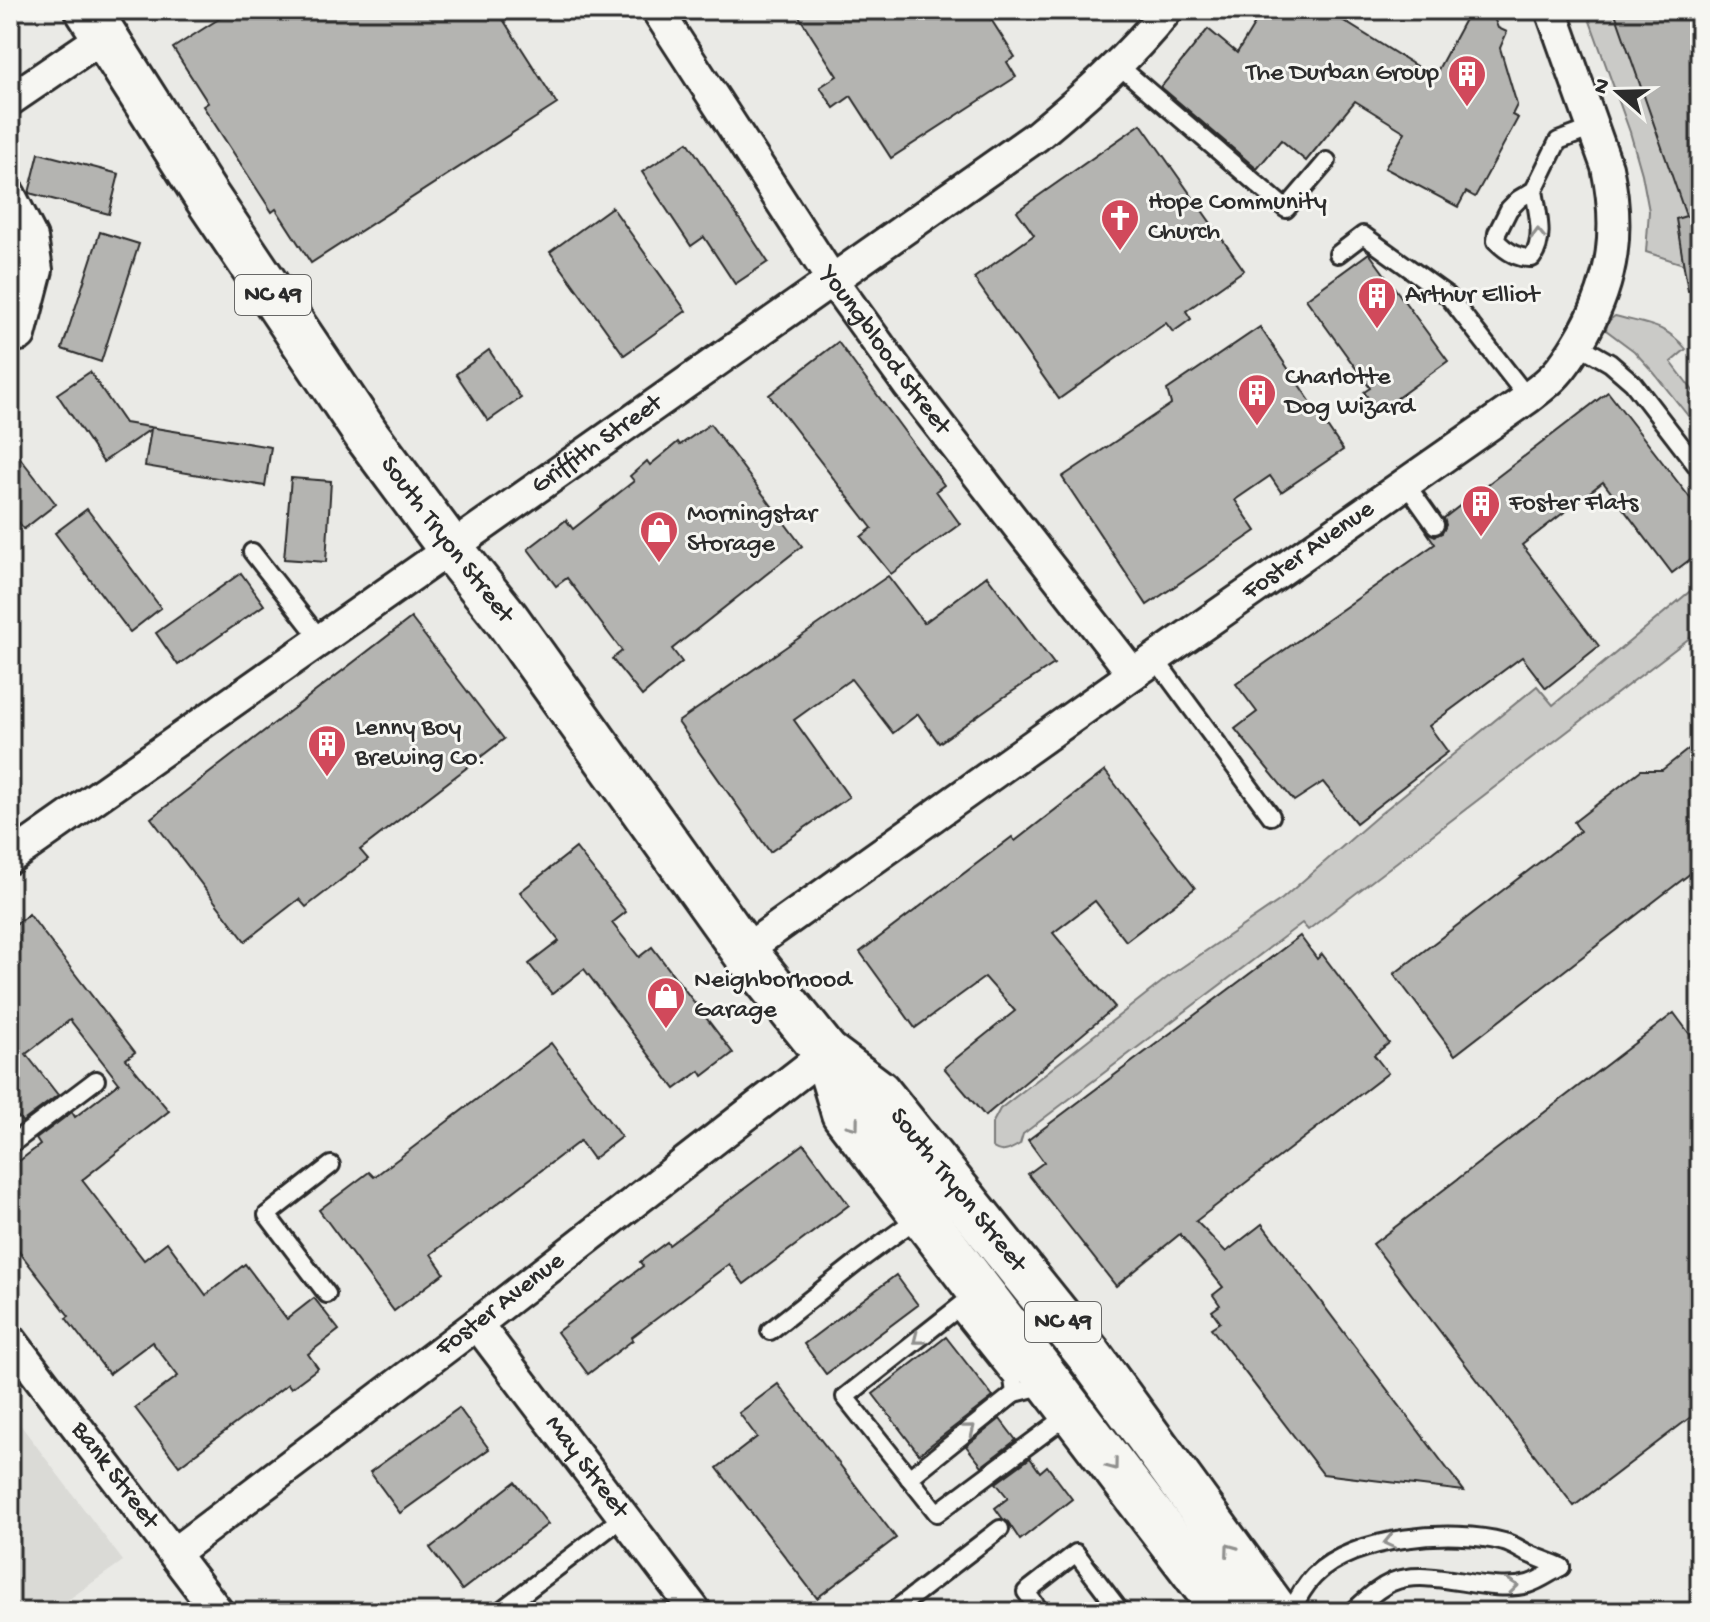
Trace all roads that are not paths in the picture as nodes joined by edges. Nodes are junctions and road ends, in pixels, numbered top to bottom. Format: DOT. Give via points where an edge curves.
graph roads {
  1 [pos="657,10"];
  2 [pos="1167,10"];
  3 [pos="1551,10"];
  4 [pos="96,23"];
  5 [pos="1118,65"];
  6 [pos="10,100"];
  7 [pos="1593,128"];
  8 [pos="1327,161"];
  9 [pos="1534,190"];
  10 [pos="10,195"];
  11 [pos="1338,254"];
  12 [pos="832,280"];
  13 [pos="20,317"];
  14 [pos="1577,344"];
  15 [pos="1528,398"];
  16 [pos="1700,470"];
  17 [pos="1406,484"];
  18 [pos="1435,525"];
  19 [pos="451,549"];
  20 [pos="252,552"];
  21 [pos="321,640"];
  22 [pos="1145,667"];
  23 [pos="1271,816"];
  24 [pos="10,858"];
  25 [pos="744,951"];
  26 [pos="826,1053"];
  27 [pos="96,1080"];
  28 [pos="10,1145"];
  29 [pos="331,1165"];
  30 [pos="921,1215"];
  31 [pos="327,1294"];
  32 [pos="968,1300"];
  33 [pos="477,1324"];
  34 [pos="770,1331"];
  35 [pos="10,1339"];
  36 [pos="1046,1396"];
  37 [pos="909,1478"];
  38 [pos="623,1517"];
  39 [pos="1000,1529"];
  40 [pos="174,1553"];
  41 [pos="218,1612"];
  42 [pos="499,1612"];
  43 [pos="696,1612"];
  44 [pos="892,1612"];
  45 [pos="1041,1612"];
  46 [pos="1121,1612"];
  47 [pos="1225,1612"];
  48 [pos="1276,1612"];
  49 [pos="1291,1612"];
  50 [pos="1352,1612"];
  1 -- 12 [label="street, Youngblood Street"];
  2 -- 5 [label="street, Griffith Street"];
  3 -- 7 [label="street, Foster Avenue"];
  4 -- 6 [label="street"];
  4 -- 19 [label="main road, South Tryon Street / NC 49" via="360,426"];
  5 -- 8 [label="lane" via="1286,209"];
  5 -- 12 [label="street, Griffith Street" via="1037,136"];
  7 -- 9 [label="lane" via="1558,141"];
  7 -- 14 [label="street, Foster Avenue" via="1609,177 1615,230 1603,294"];
  10 -- 13 [label="street" via="32,238 37,270"];
  11 -- 15 [label="lane" via="1363,235 1448,296"];
  12 -- 19 [label="street, Griffith Street"];
  12 -- 22 [label="street, Youngblood Street" via="908,385"];
  14 -- 15 [label="street, Foster Avenue" via="1556,374"];
  14 -- 16 [label="lane" via="1633,383"];
  15 -- 17 [label="street, Foster Avenue"];
  17 -- 18 [label="lane"];
  17 -- 22 [label="street, Foster Avenue"];
  19 -- 21 [label="street, Griffith Street"];
  19 -- 25 [label="main road, South Tryon Street / NC 49"];
  20 -- 21 [label="lane"];
  21 -- 24 [label="street, Griffith Street"];
  22 -- 23 [label="lane"];
  22 -- 25 [label="street, Foster Avenue"];
  25 -- 26 [label="main road, South Tryon Street / NC 49"];
  26 -- 30 [label="main road, South Tryon Street / NC 49, one-way" via="844,1113"];
  26 -- 33 [label="street, Foster Avenue"];
  48 -- 26 [label="main road, South Tryon Street / NC 49, one-way" via="1089,1355 907,1128 878,1092"];
  27 -- 28 [label="lane"];
  29 -- 31 [label="lane" via="267,1215"];
  30 -- 32 [label="main road, South Tryon Street / NC 49"];
  30 -- 34 [label="lane"];
  32 -- 36 [label="main road, South Tryon Street / NC 49"];
  32 -- 37 [label="lane, one-way" via="845,1397"];
  33 -- 38 [label="street, May Street"];
  33 -- 40 [label="street, Foster Avenue"];
  35 -- 40 [label="street, Bank Street"];
  37 -- 36 [label="lane, one-way"];
  36 -- 37 [label="lane" via="937,1513"];
  36 -- 47 [label="main road, South Tryon Street / NC 49, one-way"];
  38 -- 42 [label="lane"];
  38 -- 43 [label="street, May Street"];
  39 -- 44 [label="lane"];
  40 -- 41 [label="street, Bank Street"];
  45 -- 46 [label="lane" via="1026,1592 1076,1553"];
  50 -- 49 [label="lane, one-way" via="1393,1581 1420,1577 1500,1587 1530,1584 1561,1567 1505,1542 1411,1537 1341,1557 1316,1574"];
}
